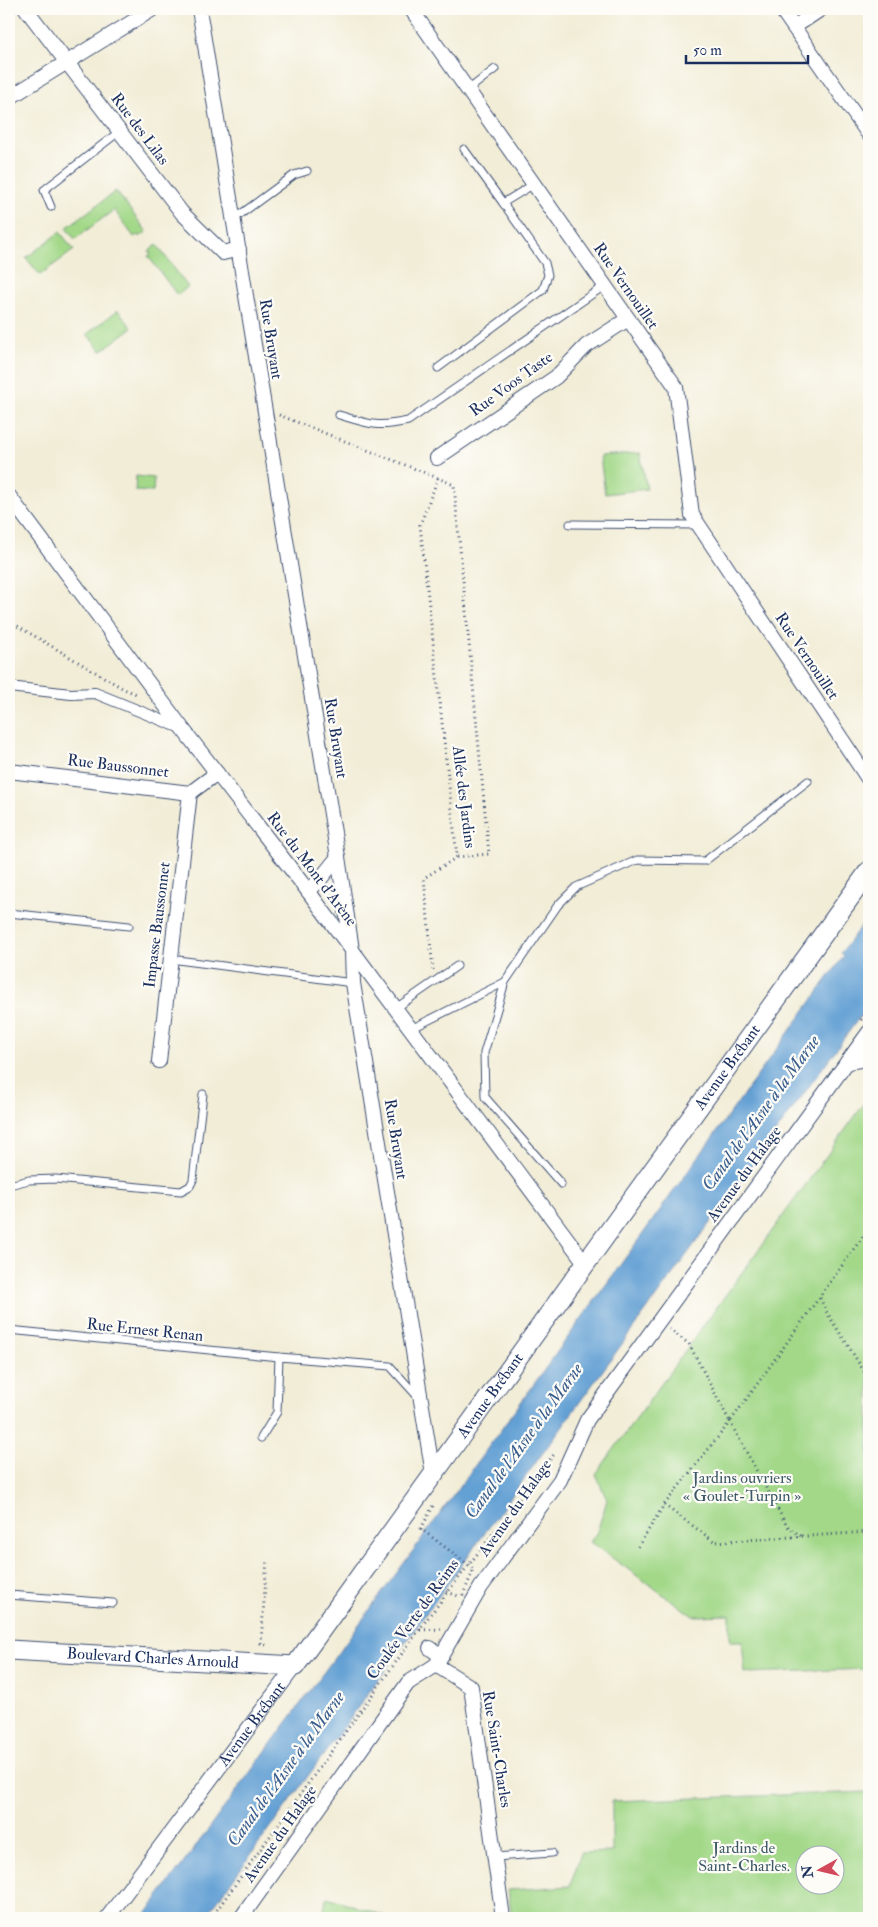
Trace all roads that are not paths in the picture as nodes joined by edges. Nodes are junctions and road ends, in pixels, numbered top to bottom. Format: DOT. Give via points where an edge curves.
graph roads {
  1 [pos="26,9"];
  2 [pos="153,9"];
  3 [pos="199,9"];
  4 [pos="411,9"];
  5 [pos="781,9"];
  6 [pos="821,9"];
  7 [pos="794,27"];
  8 [pos="67,62"];
  9 [pos="495,69"];
  10 [pos="468,90"];
  11 [pos="9,98"];
  12 [pos="120,131"];
  13 [pos="869,135"];
  14 [pos="464,149"];
  15 [pos="307,171"];
  16 [pos="534,184"];
  17 [pos="503,203"];
  18 [pos="51,207"];
  19 [pos="234,219"];
  20 [pos="239,249"];
  21 [pos="604,286"];
  22 [pos="628,319"];
  23 [pos="438,368"];
  24 [pos="339,415"];
  25 [pos="437,458"];
  26 [pos="9,496"];
  27 [pos="570,524"];
  28 [pos="699,525"];
  29 [pos="9,686"];
  30 [pos="182,728"];
  31 [pos="9,771"];
  32 [pos="217,773"];
  33 [pos="869,780"];
  34 [pos="808,781"];
  35 [pos="190,793"];
  36 [pos="338,857"];
  37 [pos="869,871"];
  38 [pos="308,891"];
  39 [pos="9,912"];
  40 [pos="129,926"];
  41 [pos="352,950"];
  42 [pos="170,959"];
  43 [pos="457,966"];
  44 [pos="505,982"];
  45 [pos="353,983"];
  46 [pos="396,1008"];
  47 [pos="411,1029"];
  48 [pos="869,1032"];
  49 [pos="869,1054"];
  50 [pos="159,1062"];
  51 [pos="847,1062"];
  52 [pos="203,1094"];
  53 [pos="561,1184"];
  54 [pos="9,1185"];
  55 [pos="586,1264"];
  56 [pos="9,1330"];
  57 [pos="279,1357"];
  58 [pos="421,1401"];
  59 [pos="261,1438"];
  60 [pos="433,1474"];
  61 [pos="9,1595"];
  62 [pos="113,1603"];
  63 [pos="9,1650"];
  64 [pos="436,1656"];
  65 [pos="295,1666"];
  66 [pos="552,1853"];
  67 [pos="495,1857"];
  68 [pos="107,1918"];
  69 [pos="241,1918"];
  70 [pos="503,1918"];
  1 -- 8 [label="street, Rue des Lilas"];
  2 -- 8 [label="street"];
  3 -- 19 [label="street, Rue Bruyant"];
  4 -- 10 [label="street, Rue Vernouillet"];
  5 -- 7 [label="street"];
  6 -- 7 [label="street"];
  7 -- 13 [label="street"];
  8 -- 11 [label="street"];
  8 -- 12 [label="street, Rue des Lilas"];
  9 -- 10 [label="lane"];
  10 -- 16 [label="street, Rue Vernouillet"];
  12 -- 18 [label="lane" via="44,190"];
  12 -- 20 [label="street, Rue des Lilas" via="182,213 223,253"];
  14 -- 17 [label="lane"];
  15 -- 19 [label="lane" via="294,175"];
  16 -- 17 [label="lane"];
  16 -- 21 [label="street, Rue Vernouillet"];
  17 -- 23 [label="lane" via="545,263 548,274 543,290"];
  19 -- 20 [label="street, Rue Bruyant"];
  20 -- 36 [label="street, Rue Bruyant"];
  21 -- 22 [label="street, Rue Vernouillet"];
  21 -- 24 [label="lane" via="408,421 376,426"];
  22 -- 25 [label="street, Rue Voos Taste" via="586,346 556,378"];
  22 -- 28 [label="street, Rue Vernouillet" via="676,387 692,515"];
  26 -- 30 [label="street, Rue du Mont d'Arène"];
  27 -- 28 [label="lane"];
  28 -- 33 [label="street, Rue Vernouillet"];
  29 -- 30 [label="street" via="71,694 95,693"];
  30 -- 32 [label="street, Rue du Mont d'Arène"];
  31 -- 35 [label="street, Rue Baussonnet"];
  32 -- 35 [label="street"];
  32 -- 38 [label="street, Rue du Mont d'Arène"];
  34 -- 44 [label="lane" via="705,861 637,860 576,887 558,905"];
  35 -- 42 [label="street, Impasse Baussonnet"];
  36 -- 38 [label="street"];
  36 -- 41 [label="street, Rue Bruyant"];
  37 -- 55 [label="main road, Avenue Brébant"];
  38 -- 41 [label="street, Rue du Mont d'Arène"];
  39 -- 40 [label="lane"];
  41 -- 45 [label="street, Rue Bruyant"];
  41 -- 46 [label="street, Rue du Mont d'Arène"];
  42 -- 45 [label="lane"];
  42 -- 50 [label="street, Impasse Baussonnet"];
  43 -- 46 [label="lane"];
  44 -- 47 [label="lane"];
  44 -- 53 [label="lane" via="484,1053 486,1097"];
  45 -- 58 [label="street, Rue Bruyant"];
  46 -- 47 [label="street, Rue du Mont d'Arène"];
  47 -- 55 [label="street, Rue du Mont d'Arène"];
  48 -- 51 [label="street, Avenue du Halage"];
  49 -- 51 [label="street" via="860,1060"];
  51 -- 64 [label="street, Avenue du Halage" via="587,1420 560,1480 459,1616"];
  52 -- 54 [label="lane" via="193,1180 181,1191 56,1179"];
  55 -- 60 [label="main road, Avenue Brébant"];
  56 -- 57 [label="lane, Rue Ernest Renan"];
  57 -- 58 [label="lane, Rue Ernest Renan" via="390,1366"];
  57 -- 59 [label="lane" via="277,1412"];
  58 -- 60 [label="street, Rue Bruyant"];
  60 -- 65 [label="main road, Avenue Brébant"];
  61 -- 62 [label="lane"];
  63 -- 65 [label="main road, Boulevard Charles Arnould"];
  64 -- 67 [label="street, Rue Saint-Charles" via="471,1687"];
  64 -- 69 [label="street, Avenue du Halage" via="408,1683"];
  65 -- 68 [label="street, Avenue Brébant"];
  66 -- 67 [label="lane"];
  67 -- 70 [label="street, Rue Saint-Charles"];
}
